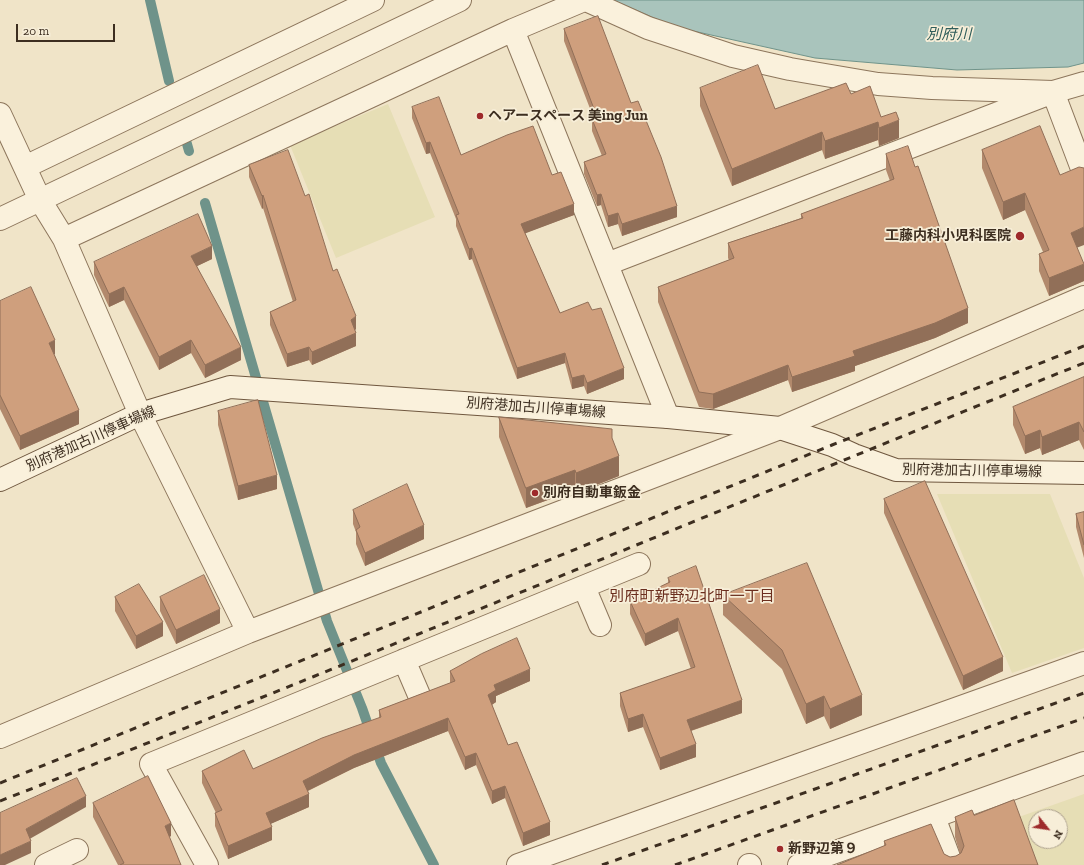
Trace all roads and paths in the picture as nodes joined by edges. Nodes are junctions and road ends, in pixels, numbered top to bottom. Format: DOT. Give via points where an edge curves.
graph roads {
  1 [pos="372,0"];
  2 [pos="460,0"];
  3 [pos="585,0"];
  4 [pos="513,30"];
  5 [pos="1084,83"];
  6 [pos="1053,92"];
  7 [pos="0,114"];
  8 [pos="25,167"];
  9 [pos="1084,174"];
  10 [pos="40,200"];
  11 [pos="0,218"];
  12 [pos="64,240"];
  13 [pos="608,264"];
  14 [pos="1084,297"];
  15 [pos="140,414"];
  16 [pos="668,417"];
  17 [pos="780,428"];
  18 [pos="1084,473"];
  19 [pos="0,480"];
  20 [pos="639,564"];
  21 [pos="584,586"];
  22 [pos="600,624"];
  23 [pos="248,632"];
  24 [pos="404,660"];
  25 [pos="1084,663"];
  26 [pos="418,695"];
  27 [pos="0,736"];
  28 [pos="1084,763"];
  29 [pos="934,817"];
  30 [pos="77,850"];
  31 [pos="46,865"];
  32 [pos="206,865"];
  33 [pos="518,865"];
  34 [pos="799,865"];
  35 [pos="952,865"];
  1 -- 8 [label="street"];
  2 -- 10 [label="street"];
  3 -- 4 [label="street"];
  3 -- 6 [label="street" via="648,28 733,56 790,69 886,84"];
  4 -- 12 [label="street"];
  4 -- 13 [label="street"];
  5 -- 6 [label="street"];
  6 -- 9 [label="street"];
  6 -- 13 [label="street"];
  7 -- 8 [label="street"];
  8 -- 10 [label="street"];
  10 -- 11 [label="street"];
  10 -- 12 [label="street"];
  12 -- 15 [label="street"];
  13 -- 16 [label="street"];
  14 -- 17 [label="street"];
  15 -- 16 [label="street, 別府港加古川停車場線" via="230,387"];
  15 -- 19 [label="street, 別府港加古川停車場線"];
  15 -- 23 [label="street"];
  16 -- 17 [label="street, 別府港加古川停車場線"];
  17 -- 18 [label="street, 別府港加古川停車場線" via="896,470"];
  17 -- 23 [label="street"];
  20 -- 21 [label="street"];
  21 -- 22 [label="street"];
  21 -- 24 [label="street"];
  23 -- 27 [label="street"];
  24 -- 26 [label="street"];
  24 -- 32 [label="street" via="151,764"];
  25 -- 33 [label="street"];
  28 -- 29 [label="street"];
  29 -- 34 [label="street"];
  29 -- 35 [label="street"];
  30 -- 31 [label="street"];
}
